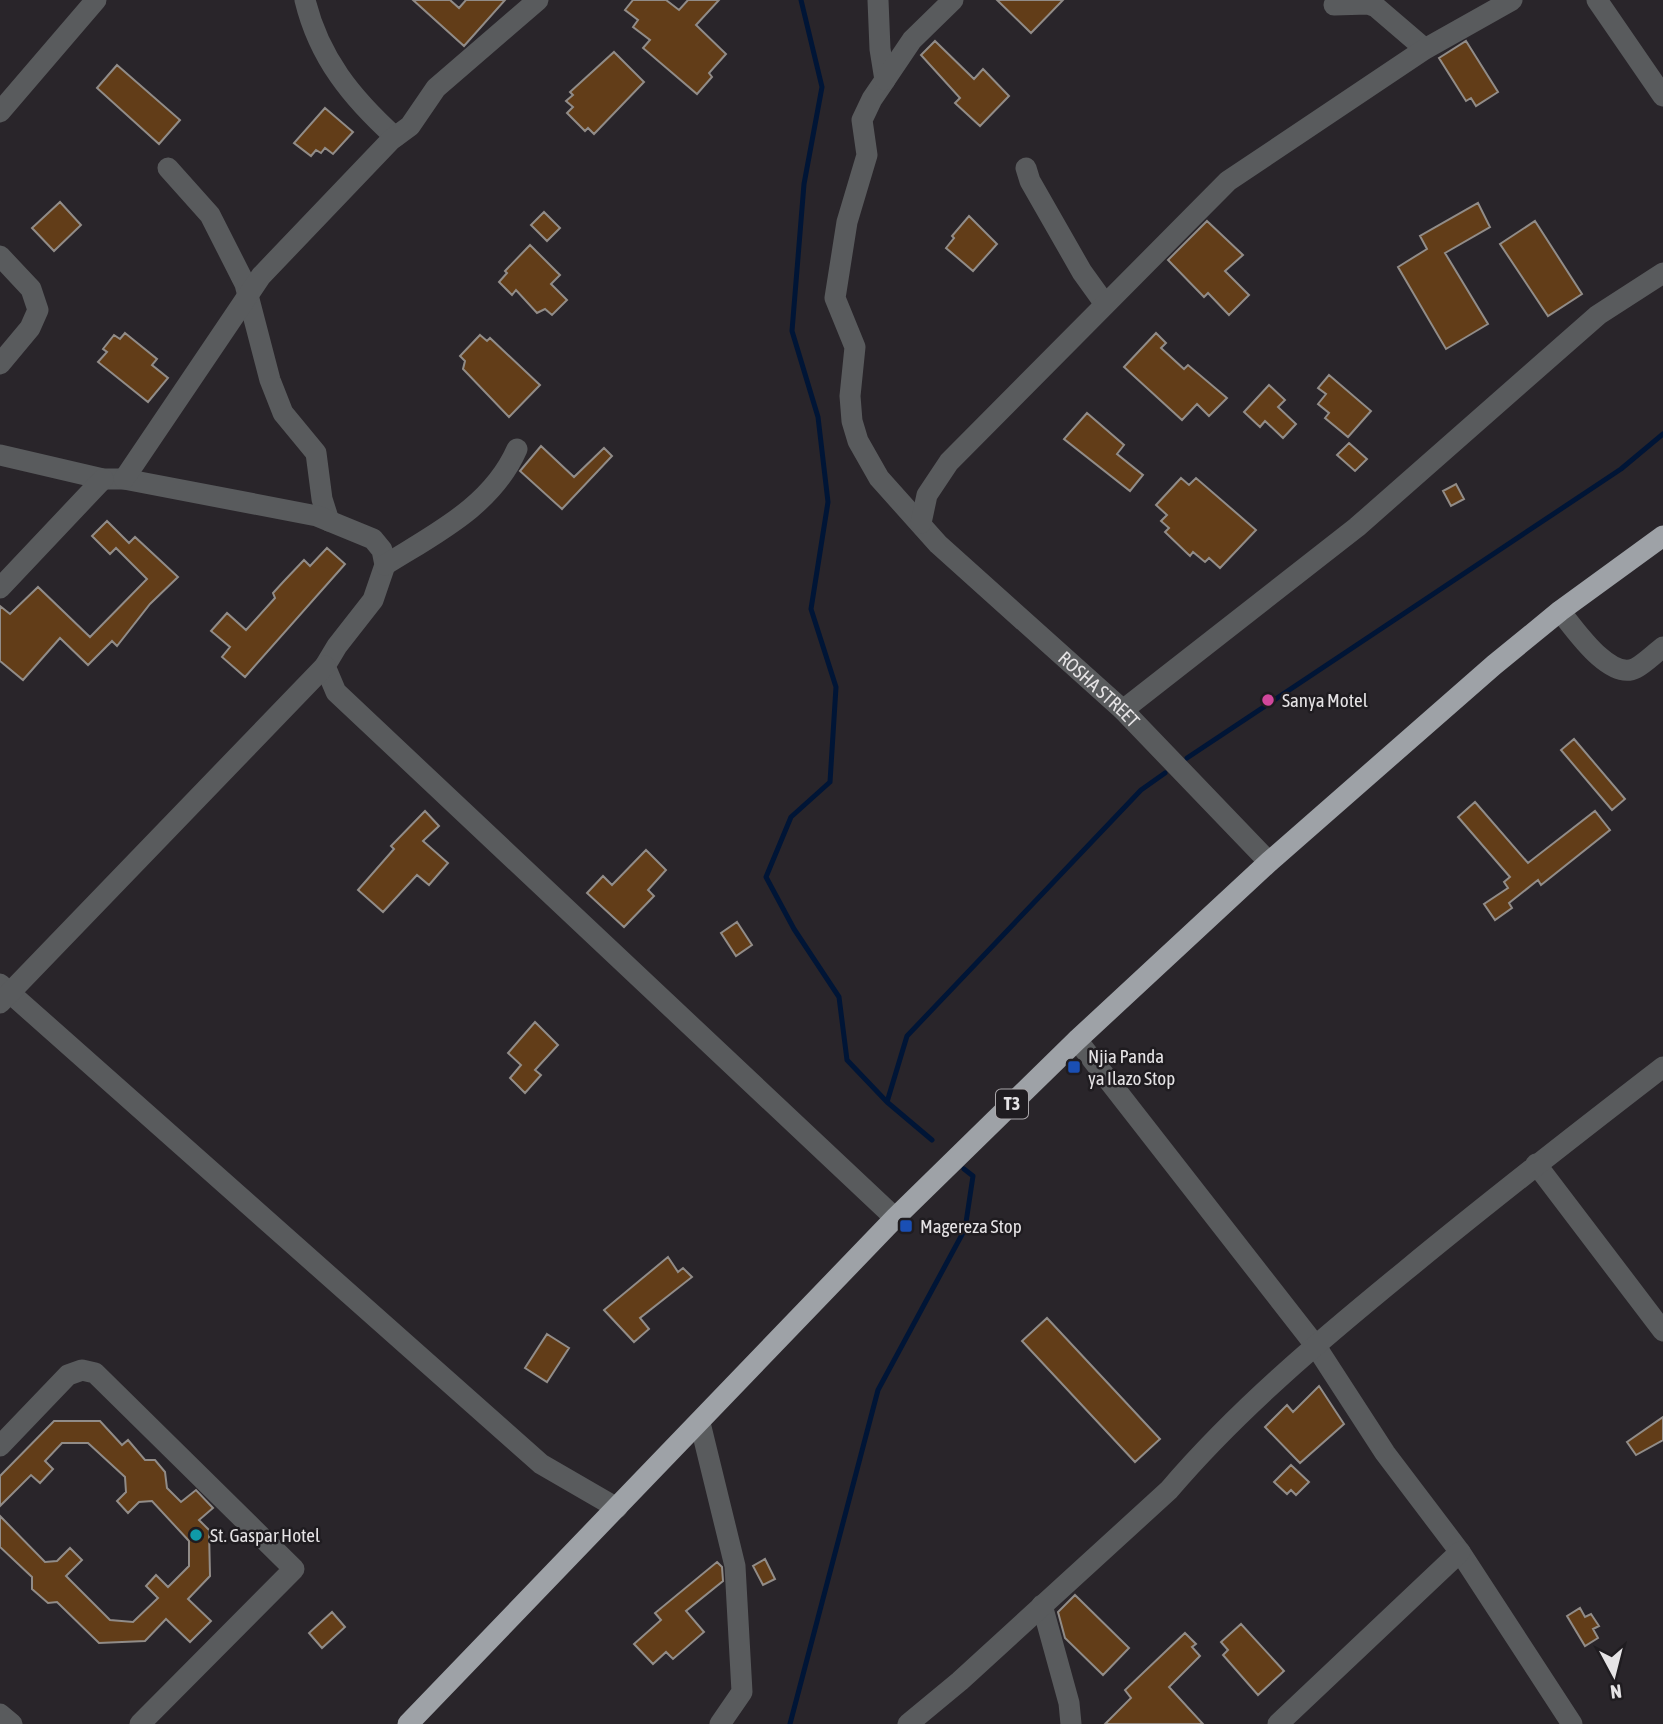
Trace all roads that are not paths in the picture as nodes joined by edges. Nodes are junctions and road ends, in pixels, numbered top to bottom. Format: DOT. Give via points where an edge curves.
graph roads {
  1 [pos="96,0"];
  2 [pos="305,0"];
  3 [pos="538,0"];
  4 [pos="878,0"];
  5 [pos="953,0"];
  6 [pos="1512,0"];
  7 [pos="1597,0"];
  8 [pos="1334,5"];
  9 [pos="1425,49"];
  10 [pos="885,80"];
  11 [pos="1663,96"];
  12 [pos="0,112"];
  13 [pos="395,137"];
  14 [pos="168,168"];
  15 [pos="1026,168"];
  16 [pos="0,256"];
  17 [pos="1663,273"];
  18 [pos="249,294"];
  19 [pos="1105,304"];
  20 [pos="0,363"];
  21 [pos="517,449"];
  22 [pos="0,455"];
  23 [pos="103,479"];
  24 [pos="124,479"];
  25 [pos="329,521"];
  26 [pos="920,523"];
  27 [pos="1661,541"];
  28 [pos="385,565"];
  29 [pos="0,588"];
  30 [pos="1560,611"];
  31 [pos="1663,648"];
  32 [pos="326,666"];
  33 [pos="1123,710"];
  34 [pos="1269,862"];
  35 [pos="3,993"];
  36 [pos="1077,1040"];
  37 [pos="1663,1068"];
  38 [pos="1536,1164"];
  39 [pos="895,1218"];
  40 [pos="1663,1331"];
  41 [pos="1315,1345"];
  42 [pos="700,1423"];
  43 [pos="0,1447"];
  44 [pos="617,1508"];
  45 [pos="1460,1552"];
  46 [pos="1042,1605"];
  47 [pos="0,1714"];
  48 [pos="12,1724"];
  49 [pos="139,1724"];
  50 [pos="408,1724"];
  51 [pos="720,1724"];
  52 [pos="908,1724"];
  53 [pos="1071,1724"];
  54 [pos="1278,1724"];
  55 [pos="1572,1724"];
  1 -- 12 [label="street"];
  2 -- 13 [label="street" via="317,37 344,86"];
  3 -- 13 [label="street" via="436,88 418,116"];
  4 -- 10 [label="street"];
  5 -- 10 [label="street, ROSHA STREET" via="912,40"];
  6 -- 9 [label="street"];
  7 -- 11 [label="street"];
  8 -- 9 [label="street" via="1376,7"];
  9 -- 19 [label="street" via="1244,168"];
  10 -- 26 [label="street, ROSHA STREET" via="862,120 867,155 847,222 835,298 855,347 850,388 854,430 879,478"];
  13 -- 18 [label="street" via="261,275"];
  14 -- 18 [label="street" via="210,215"];
  15 -- 19 [label="street" via="1077,265"];
  16 -- 20 [label="street" via="31,289 38,310 30,328"];
  17 -- 33 [label="street" via="1598,315 1357,527"];
  18 -- 24 [label="street"];
  18 -- 25 [label="street" via="283,413 316,453"];
  19 -- 26 [label="street" via="949,462 927,495"];
  21 -- 28 [label="street" via="507,471 483,499"];
  22 -- 23 [label="street"];
  23 -- 24 [label="street"];
  23 -- 29 [label="street"];
  24 -- 25 [label="street"];
  25 -- 28 [label="street" via="373,539 382,550"];
  26 -- 33 [label="street, ROSHA STREET"];
  27 -- 30 [label="highway, T3"];
  28 -- 32 [label="street" via="373,600"];
  30 -- 31 [label="street" via="1616,668 1634,669"];
  30 -- 34 [label="highway, T3"];
  32 -- 35 [label="street"];
  32 -- 39 [label="street" via="336,692"];
  33 -- 34 [label="street, ROSHA STREET"];
  34 -- 36 [label="highway, T3"];
  35 -- 44 [label="street" via="541,1464"];
  36 -- 39 [label="highway, T3"];
  36 -- 41 [label="street"];
  37 -- 38 [label="street"];
  38 -- 40 [label="street"];
  38 -- 41 [label="street"];
  39 -- 42 [label="highway, T3"];
  41 -- 45 [label="street" via="1385,1454"];
  41 -- 46 [label="street" via="1198,1456 1169,1490"];
  42 -- 44 [label="highway, T3"];
  42 -- 51 [label="street" via="735,1566 742,1692"];
  43 -- 49 [label="street" via="68,1375 82,1370 95,1373 294,1569"];
  44 -- 50 [label="highway, T3"];
  45 -- 54 [label="street"];
  45 -- 55 [label="street"];
  46 -- 52 [label="street"];
  46 -- 53 [label="street"];
  47 -- 48 [label="street"];
}
